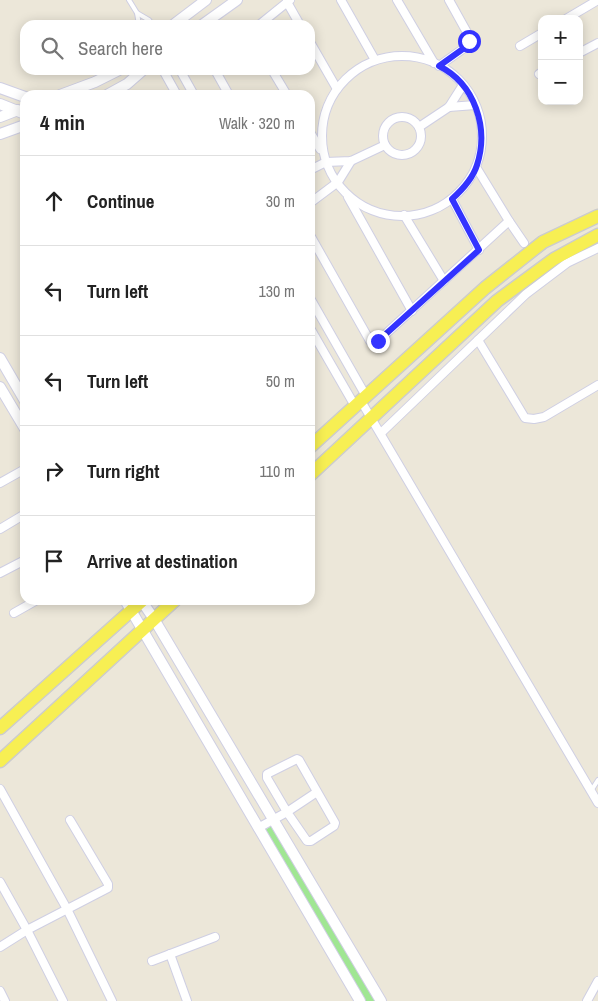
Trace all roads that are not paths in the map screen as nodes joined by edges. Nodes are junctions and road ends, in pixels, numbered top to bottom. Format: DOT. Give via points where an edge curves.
graph roads {
  1 [pos="129,0"];
  2 [pos="206,0"];
  3 [pos="237,0"];
  4 [pos="342,0"];
  5 [pos="396,0"];
  6 [pos="449,0"];
  7 [pos="598,0"];
  8 [pos="288,1"];
  9 [pos="137,13"];
  10 [pos="573,15"];
  11 [pos="138,20"];
  12 [pos="149,20"];
  13 [pos="180,20"];
  14 [pos="209,20"];
  15 [pos="265,20"];
  16 [pos="298,20"];
  17 [pos="538,35"];
  18 [pos="598,42"];
  19 [pos="520,46"];
  20 [pos="583,50"];
  21 [pos="315,51"];
  22 [pos="375,60"];
  23 [pos="436,64"];
  24 [pos="109,75"];
  25 [pos="137,75"];
  26 [pos="166,75"];
  27 [pos="183,75"];
  28 [pos="218,75"];
  29 [pos="275,75"];
  30 [pos="463,85"];
  31 [pos="0,88"];
  32 [pos="337,89"];
  33 [pos="73,90"];
  34 [pos="116,90"];
  35 [pos="174,90"];
  36 [pos="191,90"];
  37 [pos="226,90"];
  38 [pos="284,90"];
  39 [pos="20,95"];
  40 [pos="0,104"];
  41 [pos="476,105"];
  42 [pos="449,107"];
  43 [pos="20,110"];
  44 [pos="20,112"];
  45 [pos="0,117"];
  46 [pos="20,127"];
  47 [pos="419,127"];
  48 [pos="0,134"];
  49 [pos="315,140"];
  50 [pos="385,145"];
  51 [pos="320,148"];
  52 [pos="351,160"];
  53 [pos="326,162"];
  54 [pos="476,167"];
  55 [pos="315,168"];
  56 [pos="338,182"];
  57 [pos="348,196"];
  58 [pos="315,199"];
  59 [pos="452,199"];
  60 [pos="404,215"];
  61 [pos="598,216"];
  62 [pos="509,221"];
  63 [pos="598,235"];
  64 [pos="524,243"];
  65 [pos="315,244"];
  66 [pos="598,248"];
  67 [pos="479,250"];
  68 [pos="444,281"];
  69 [pos="315,308"];
  70 [pos="412,311"];
  71 [pos="315,335"];
  72 [pos="478,340"];
  73 [pos="0,358"];
  74 [pos="598,385"];
  75 [pos="0,387"];
  76 [pos="20,392"];
  77 [pos="361,401"];
  78 [pos="372,417"];
  79 [pos="20,421"];
  80 [pos="381,433"];
  81 [pos="315,442"];
  82 [pos="315,470"];
  83 [pos="20,472"];
  84 [pos="0,483"];
  85 [pos="20,517"];
  86 [pos="0,529"];
  87 [pos="20,563"];
  88 [pos="0,573"];
  89 [pos="28,605"];
  90 [pos="128,605"];
  91 [pos="145,605"];
  92 [pos="169,605"];
  93 [pos="14,613"];
  94 [pos="154,619"];
  95 [pos="142,630"];
  96 [pos="0,728"];
  97 [pos="0,760"];
  98 [pos="598,780"];
  99 [pos="0,789"];
  100 [pos="591,791"];
  101 [pos="317,792"];
  102 [pos="598,803"];
  103 [pos="287,812"];
  104 [pos="70,820"];
  105 [pos="273,820"];
  106 [pos="258,828"];
  107 [pos="0,882"];
  108 [pos="67,909"];
  109 [pos="27,930"];
  110 [pos="215,937"];
  111 [pos="0,947"];
  112 [pos="170,954"];
  113 [pos="152,962"];
  114 [pos="598,981"];
  115 [pos="0,991"];
  116 [pos="5,1001"];
  117 [pos="63,1001"];
  118 [pos="112,1001"];
  119 [pos="187,1001"];
  120 [pos="360,1001"];
  121 [pos="381,1001"];
  122 [pos="588,1001"];
  1 -- 9 [label="lane"];
  2 -- 13 [label="street"];
  3 -- 14 [label="street"];
  4 -- 22 [label="street"];
  5 -- 23 [label="street"];
  6 -- 23 [label="street" via="469,41 467,46"];
  7 -- 10 [label="street"];
  8 -- 15 [label="street"];
  8 -- 16 [label="street"];
  9 -- 11 [label="lane"];
  9 -- 12 [label="lane"];
  17 -- 19 [label="street"];
  18 -- 20 [label="street"];
  21 -- 32 [label="street"];
  22 -- 23 [label="street" via="402,56"];
  22 -- 32 [label="street" via="352,73"];
  23 -- 30 [label="street" via="448,70"];
  24 -- 33 [label="street"];
  25 -- 34 [label="street"];
  26 -- 35 [label="street"];
  27 -- 36 [label="street"];
  28 -- 37 [label="street"];
  29 -- 38 [label="street"];
  30 -- 41 [label="street"];
  30 -- 42 [label="street"];
  31 -- 39 [label="street"];
  32 -- 51 [label="street" via="322,120"];
  40 -- 43 [label="street"];
  41 -- 42 [label="street"];
  41 -- 54 [label="street" via="481,145"];
  42 -- 47 [label="street"];
  44 -- 45 [label="street"];
  46 -- 48 [label="street"];
  47 -- 50 [label="street" via="418,146 408,154 395,154"];
  47 -- 50 [label="street" via="410,118 392,119 384,128"];
  49 -- 51 [label="street"];
  50 -- 52 [label="street"];
  51 -- 53 [label="street"];
  52 -- 53 [label="street"];
  52 -- 56 [label="street"];
  53 -- 55 [label="street"];
  53 -- 56 [label="street"];
  54 -- 59 [label="street"];
  54 -- 62 [label="street"];
  56 -- 57 [label="street"];
  56 -- 58 [label="street"];
  57 -- 60 [label="street" via="369,210"];
  57 -- 70 [label="street"];
  59 -- 60 [label="street" via="420,214"];
  59 -- 67 [label="street"];
  60 -- 68 [label="street"];
  61 -- 77 [label="main road" via="543,242 485,288"];
  62 -- 64 [label="street"];
  62 -- 67 [label="street"];
  63 -- 78 [label="main road" via="554,259 497,301"];
  65 -- 70 [label="street" via="374,343"];
  66 -- 72 [label="street" via="550,275"];
  67 -- 68 [label="street"];
  68 -- 70 [label="street"];
  69 -- 77 [label="street"];
  71 -- 77 [label="street"];
  72 -- 74 [label="street" via="526,418 544,417"];
  72 -- 80 [label="street"];
  73 -- 76 [label="street"];
  75 -- 79 [label="street"];
  77 -- 78 [label="street"];
  77 -- 81 [label="main road"];
  78 -- 80 [label="street"];
  78 -- 82 [label="main road"];
  80 -- 100 [label="street"];
  83 -- 84 [label="street"];
  85 -- 86 [label="street"];
  87 -- 88 [label="street"];
  89 -- 93 [label="street"];
  90 -- 95 [label="street"];
  90 -- 96 [label="main road"];
  91 -- 94 [label="street"];
  92 -- 94 [label="main road"];
  94 -- 95 [label="main road"];
  94 -- 105 [label="street"];
  95 -- 97 [label="main road"];
  95 -- 106 [label="street"];
  98 -- 100 [label="lane"];
  99 -- 108 [label="street"];
  100 -- 102 [label="street"];
  101 -- 103 [label="street"];
  101 -- 103 [label="street" via="334,826 307,841"];
  101 -- 103 [label="street" via="299,760 267,774"];
  103 -- 105 [label="street"];
  104 -- 108 [label="street" via="108,886"];
  105 -- 106 [label="street"];
  105 -- 121 [label="street"];
  106 -- 120 [label="street"];
  107 -- 109 [label="street"];
  108 -- 109 [label="street"];
  108 -- 118 [label="street"];
  109 -- 111 [label="street"];
  109 -- 117 [label="street"];
  110 -- 112 [label="street"];
  112 -- 113 [label="street"];
  112 -- 119 [label="street"];
  114 -- 122 [label="street"];
  115 -- 116 [label="street"];
}
